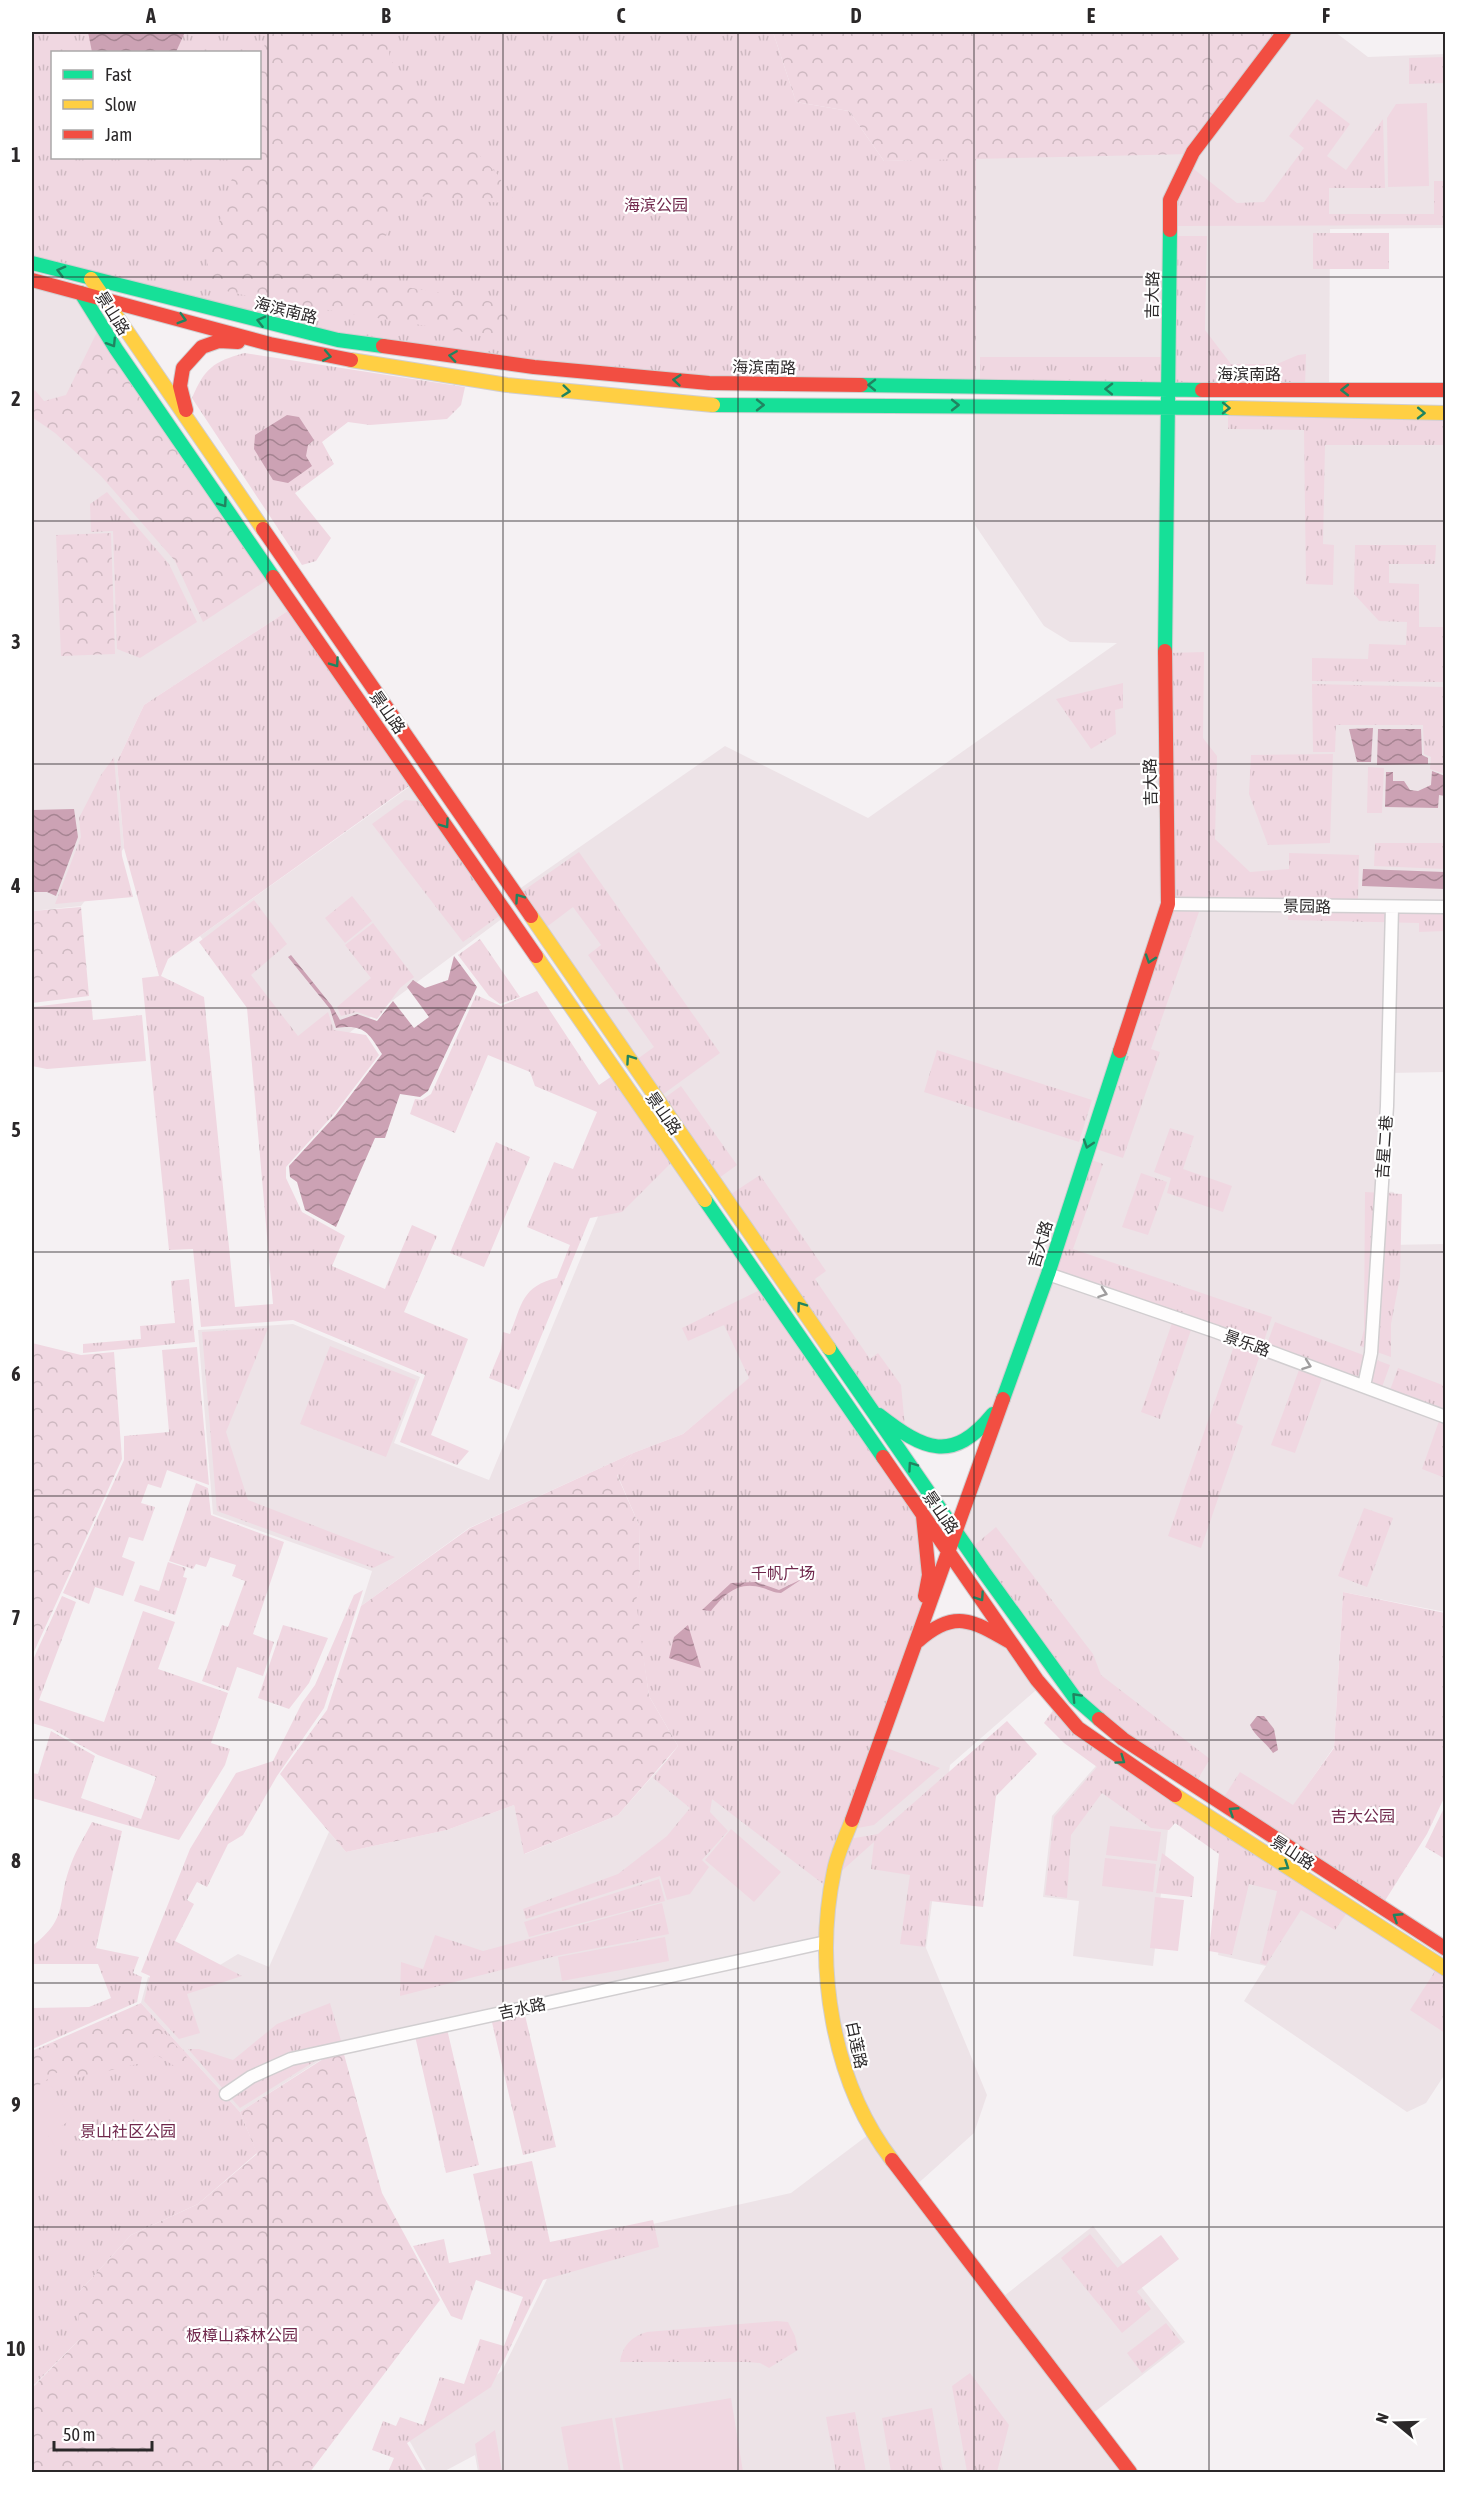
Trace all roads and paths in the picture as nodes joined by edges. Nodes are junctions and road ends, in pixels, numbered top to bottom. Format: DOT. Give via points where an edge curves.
graph roads {
  1 [pos="1284,32"];
  2 [pos="32,263"];
  3 [pos="92,279"];
  4 [pos="32,280"];
  5 [pos="81,294"];
  6 [pos="105,298"];
  7 [pos="270,344"];
  8 [pos="1167,390"];
  9 [pos="1446,390"];
  10 [pos="1167,406"];
  11 [pos="1446,413"];
  12 [pos="189,421"];
  13 [pos="1168,903"];
  14 [pos="1392,907"];
  15 [pos="1446,908"];
  16 [pos="1048,1274"];
  17 [pos="1364,1386"];
  18 [pos="1004,1398"];
  19 [pos="873,1410"];
  20 [pos="1446,1417"];
  21 [pos="923,1516"];
  22 [pos="956,1532"];
  23 [pos="950,1553"];
  24 [pos="917,1642"];
  25 [pos="1010,1642"];
  26 [pos="826,1942"];
  27 [pos="1446,1949"];
  28 [pos="1446,1970"];
  29 [pos="226,2094"];
  30 [pos="1131,2472"];
  1 -- 8 [label="main road, 吉大路" via="1193,152 1170,200"];
  3 -- 2 [label="main road, 海滨南路, one-way"];
  3 -- 5 [label="main road, 景山路"];
  3 -- 6 [label="main road, 景山路"];
  8 -- 3 [label="main road, 海滨南路, one-way" via="709,382 534,367 338,340"];
  4 -- 5 [label="main road, 海滨南路"];
  5 -- 6 [label="main road, 海滨南路"];
  5 -- 21 [label="main road, 景山路, one-way"];
  6 -- 7 [label="main road, 海滨南路, one-way"];
  6 -- 12 [label="main road, 景山路"];
  7 -- 10 [label="main road, 海滨南路, one-way" via="472,380 701,405"];
  7 -- 12 [label="main road" via="219,340 202,347 183,368 180,386"];
  9 -- 8 [label="main road, 海滨南路, one-way"];
  8 -- 10 [label="main road, 吉大路"];
  10 -- 11 [label="main road, 海滨南路, one-way"];
  10 -- 13 [label="main road, 吉大路"];
  19 -- 12 [label="main road, 景山路, one-way"];
  13 -- 14 [label="street, 景园路"];
  13 -- 16 [label="main road, 吉大路, one-way"];
  14 -- 15 [label="street, 景园路"];
  14 -- 17 [label="street, 吉星二巷" via="1386,1117 1371,1353"];
  16 -- 17 [label="street, 景乐路, one-way"];
  16 -- 18 [label="main road, 吉大路"];
  17 -- 20 [label="street, 景乐路"];
  18 -- 19 [label="main road" via="981,1430 953,1447 915,1442"];
  18 -- 22 [label="main road, 吉大路"];
  22 -- 19 [label="main road, 景山路, one-way"];
  21 -- 23 [label="main road, 景山路"];
  21 -- 24 [label="main road" via="929,1575"];
  22 -- 23 [label="main road, 吉大路"];
  27 -- 22 [label="main road, 景山路, one-way" via="1132,1745 1075,1698"];
  23 -- 24 [label="main road, 白莲路"];
  23 -- 25 [label="main road, 景山路, one-way"];
  24 -- 25 [label="main road" via="940,1623 959,1621 981,1625"];
  24 -- 26 [label="main road, 白莲路" via="834,1870"];
  25 -- 28 [label="main road, 景山路, one-way" via="1078,1728"];
  26 -- 29 [label="street, 吉水路" via="291,2059 251,2077"];
  26 -- 30 [label="main road, 白莲路" via="833,2012 848,2083 864,2120"];
}
